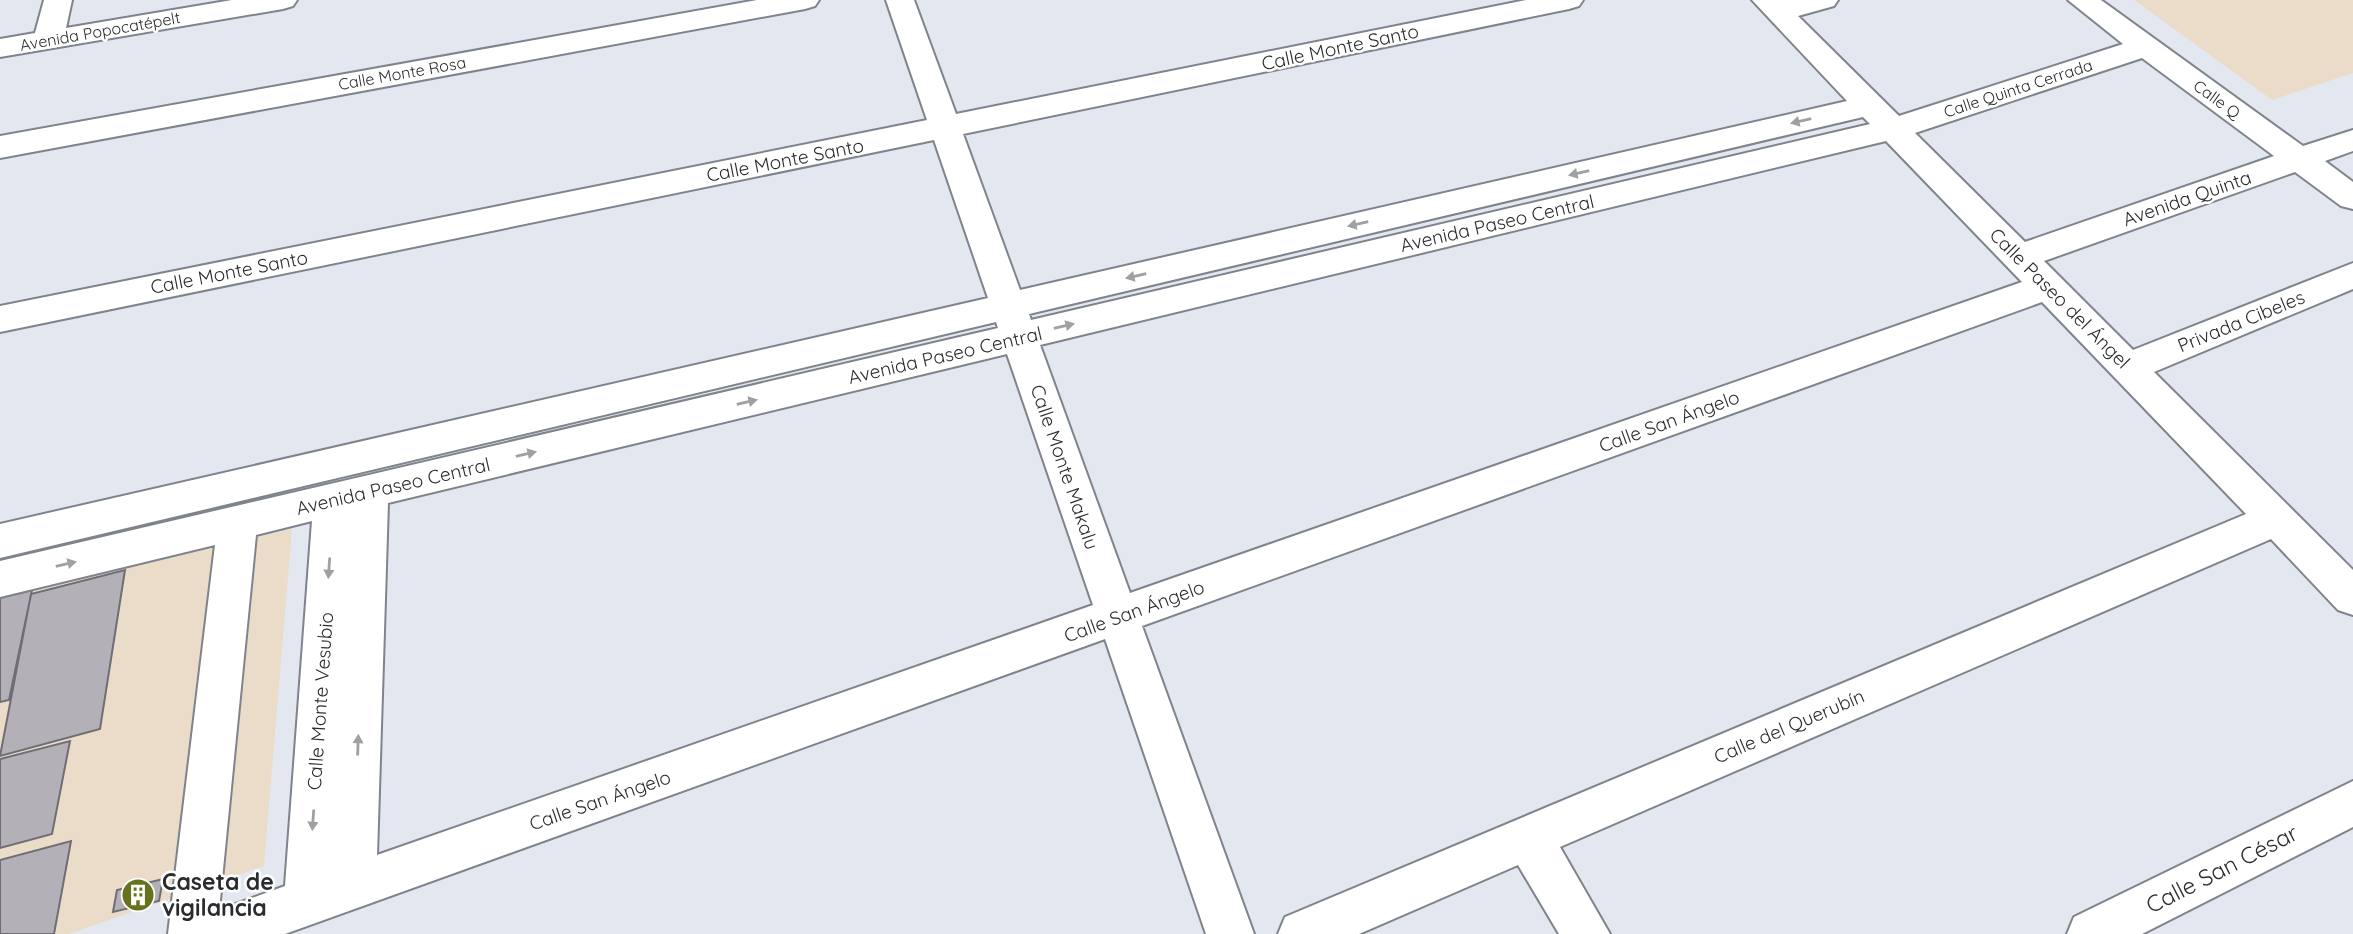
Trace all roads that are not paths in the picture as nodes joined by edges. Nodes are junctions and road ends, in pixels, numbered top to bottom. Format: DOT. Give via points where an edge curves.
graph roads {
  1 [pos="58,0"];
  2 [pos="805,0"];
  3 [pos="900,0"];
  4 [pos="1569,0"];
  5 [pos="1824,0"];
  6 [pos="2081,0"];
  7 [pos="267,1"];
  8 [pos="1772,6"];
  9 [pos="47,40"];
  10 [pos="2145,47"];
  11 [pos="0,48"];
  12 [pos="1879,118"];
  13 [pos="945,127"];
  14 [pos="2353,140"];
  15 [pos="0,147"];
  16 [pos="2299,159"];
  17 [pos="2353,198"];
  18 [pos="2021,256"];
  19 [pos="2353,275"];
  20 [pos="2049,286"];
  21 [pos="0,318"];
  22 [pos="1014,321"];
  23 [pos="2129,367"];
  24 [pos="351,496"];
  25 [pos="2277,519"];
  26 [pos="237,523"];
  27 [pos="0,541"];
  28 [pos="2338,558"];
  29 [pos="0,579"];
  30 [pos="2353,597"];
  31 [pos="1118,617"];
  32 [pos="2353,803"];
  33 [pos="1528,838"];
  34 [pos="352,887"];
  35 [pos="308,902"];
  36 [pos="192,934"];
  37 [pos="218,934"];
  38 [pos="1230,934"];
  39 [pos="1302,934"];
  40 [pos="1586,934"];
  41 [pos="2091,934"];
  1 -- 9 [label="street"];
  2 -- 15 [label="street, Calle Monte Rosa"];
  3 -- 13 [label="street, Calle Monte Makalu"];
  4 -- 13 [label="street, Calle Monte Santo"];
  5 -- 8 [label="street"];
  6 -- 10 [label="street, Calle Q"];
  7 -- 9 [label="street, Avenida Popocatépelt"];
  8 -- 12 [label="street, Calle Paseo del Ángel"];
  9 -- 11 [label="street, Avenida Popocatépelt"];
  10 -- 12 [label="street, Calle Quinta Cerrada"];
  10 -- 16 [label="street, Calle Q"];
  12 -- 18 [label="street, Calle Paseo del Ángel"];
  12 -- 22 [label="street, Avenida Paseo Central"];
  13 -- 21 [label="street, Calle Monte Santo"];
  13 -- 22 [label="street, Calle Monte Makalu"];
  14 -- 16 [label="street, Avenida Quinta"];
  16 -- 17 [label="street, Calle Q"];
  16 -- 18 [label="street, Avenida Quinta"];
  18 -- 20 [label="street, Calle Paseo del Ángel"];
  19 -- 23 [label="street, Privada Cibeles"];
  20 -- 23 [label="street, Calle Paseo del Ángel"];
  20 -- 31 [label="street, Calle San Ángelo"];
  24 -- 22 [label="street, Avenida Paseo Central, one-way"];
  22 -- 27 [label="street, Avenida Paseo Central"];
  22 -- 31 [label="street, Calle Monte Makalu"];
  23 -- 25 [label="street, Calle Paseo del Ángel"];
  24 -- 26 [label="street, Avenida Paseo Central"];
  34 -- 24 [label="street, Calle Monte Vesubio, one-way"];
  24 -- 35 [label="street, Calle Monte Vesubio, one-way"];
  25 -- 28 [label="street, Calle Paseo del Ángel"];
  25 -- 33 [label="street, Calle del Querubín"];
  29 -- 26 [label="street, Avenida Paseo Central, one-way"];
  26 -- 36 [label="street"];
  28 -- 30 [label="street, Calle Paseo del Ángel"];
  31 -- 34 [label="street, Calle San Ángelo"];
  31 -- 38 [label="street, Calle Monte Makalu"];
  32 -- 41 [label="street, Calle San César"];
  33 -- 39 [label="street, Calle del Querubín"];
  33 -- 40 [label="street"];
  34 -- 35 [label="street, Calle San Ángelo"];
  35 -- 37 [label="street, Calle San Ángelo"];
}
